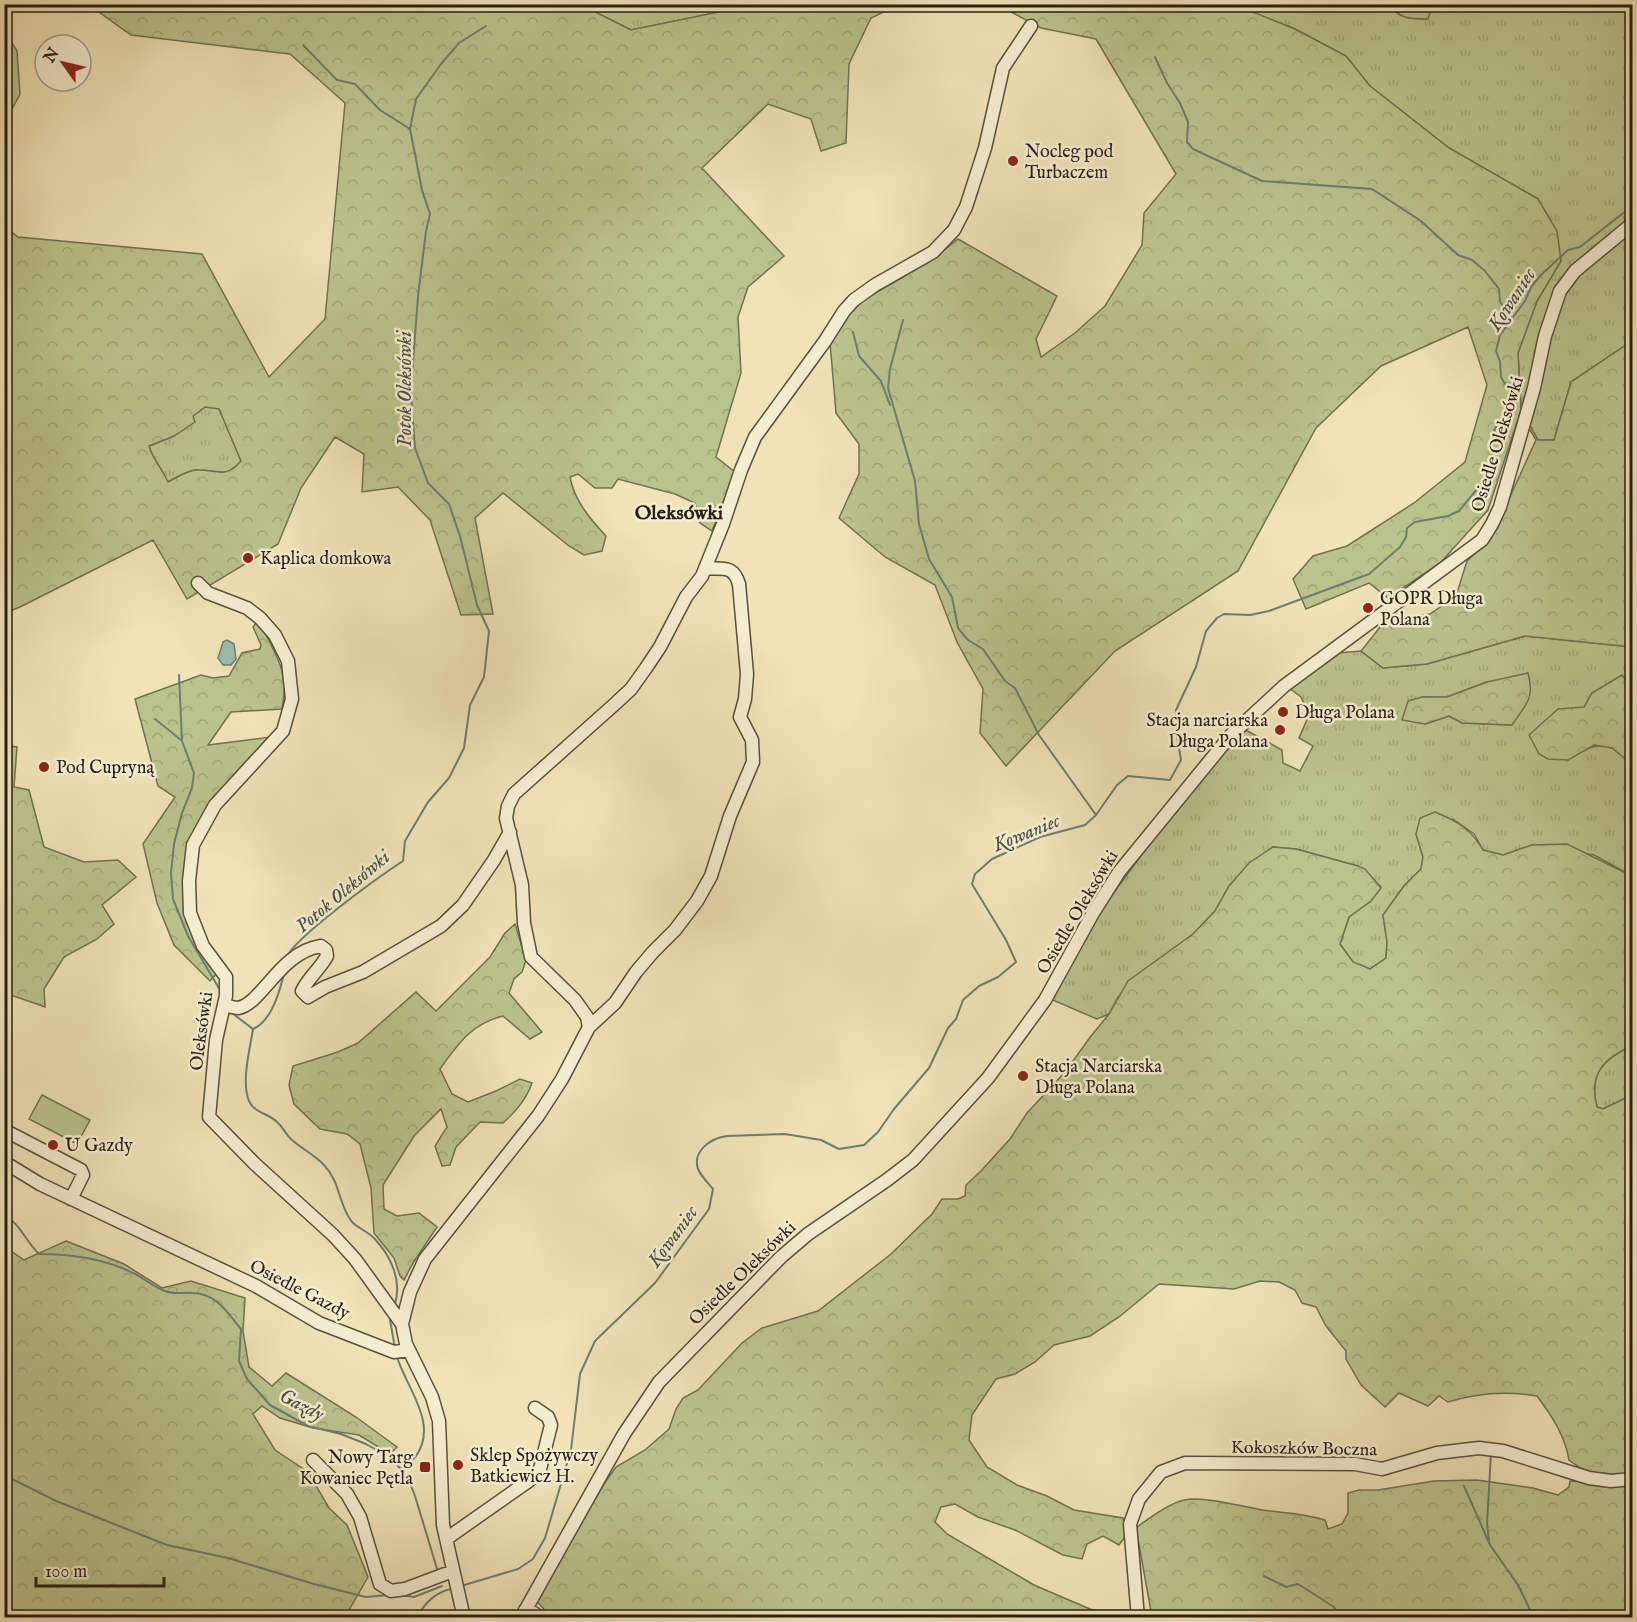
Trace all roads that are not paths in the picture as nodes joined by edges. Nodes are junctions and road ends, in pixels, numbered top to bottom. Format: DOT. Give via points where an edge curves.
graph roads {
  1 [pos="1031,26"];
  2 [pos="1632,224"];
  3 [pos="705,568"];
  4 [pos="198,583"];
  5 [pos="510,832"];
  6 [pos="224,1005"];
  7 [pos="589,1027"];
  8 [pos="4,1130"];
  9 [pos="4,1162"];
  10 [pos="71,1199"];
  11 [pos="402,1324"];
  12 [pos="402,1352"];
  13 [pos="535,1407"];
  14 [pos="313,1460"];
  15 [pos="1632,1479"];
  16 [pos="446,1539"];
  17 [pos="450,1573"];
  18 [pos="523,1614"];
  19 [pos="464,1617"];
  20 [pos="539,1617"];
  21 [pos="1138,1617"];
  1 -- 3 [label="street" via="1003,68 985,148 966,207 954,230 933,252 875,285 844,311 755,437"];
  2 -- 18 [label="street, Osiedle Oleksówki" via="1575,271 1560,291 1500,507 1482,540 1284,686 1230,736 1119,872 1045,1000 974,1093 902,1170 781,1257 659,1383 624,1434"];
  3 -- 5 [label="street" via="631,689 514,794 506,818"];
  3 -- 7 [label="street" via="730,569 739,584 747,675 740,717 752,740 753,762 711,876 697,901 652,952 615,1003"];
  4 -- 6 [label="street, Oleksówki" via="208,593 247,608 275,635 288,661 292,699 283,731 215,805 193,845 190,913 203,946 226,977"];
  5 -- 6 [label="street" via="463,905 441,926 363,972 308,997 302,991 305,984 327,956 321,946 312,947 285,964 249,1003 238,1008"];
  5 -- 7 [label="street" via="522,885 531,957 575,1000"];
  6 -- 11 [label="street, Oleksówki" via="216,1040 209,1117 356,1259"];
  7 -- 11 [label="street" via="538,1116 425,1258"];
  8 -- 10 [label="street" via="81,1170 83,1175"];
  9 -- 10 [label="street, Osiedle Gazdy"];
  10 -- 12 [label="street, Osiedle Gazdy" via="256,1286 319,1323"];
  11 -- 12 [label="street, Oleksówki"];
  12 -- 16 [label="street" via="432,1397 439,1421 441,1510"];
  13 -- 16 [label="street" via="548,1417 551,1425 540,1469"];
  14 -- 17 [label="street" via="347,1494 360,1517 380,1584 391,1591 405,1589"];
  15 -- 21 [label="street, Kokoszków Boczna" via="1589,1478 1503,1451 1479,1448 1437,1453 1382,1469 1354,1464 1185,1463 1161,1472 1139,1499 1130,1524"];
  16 -- 17 [label="street"];
  17 -- 19 [label="street"];
  18 -- 20 [label="street" via="534,1613"];
}
